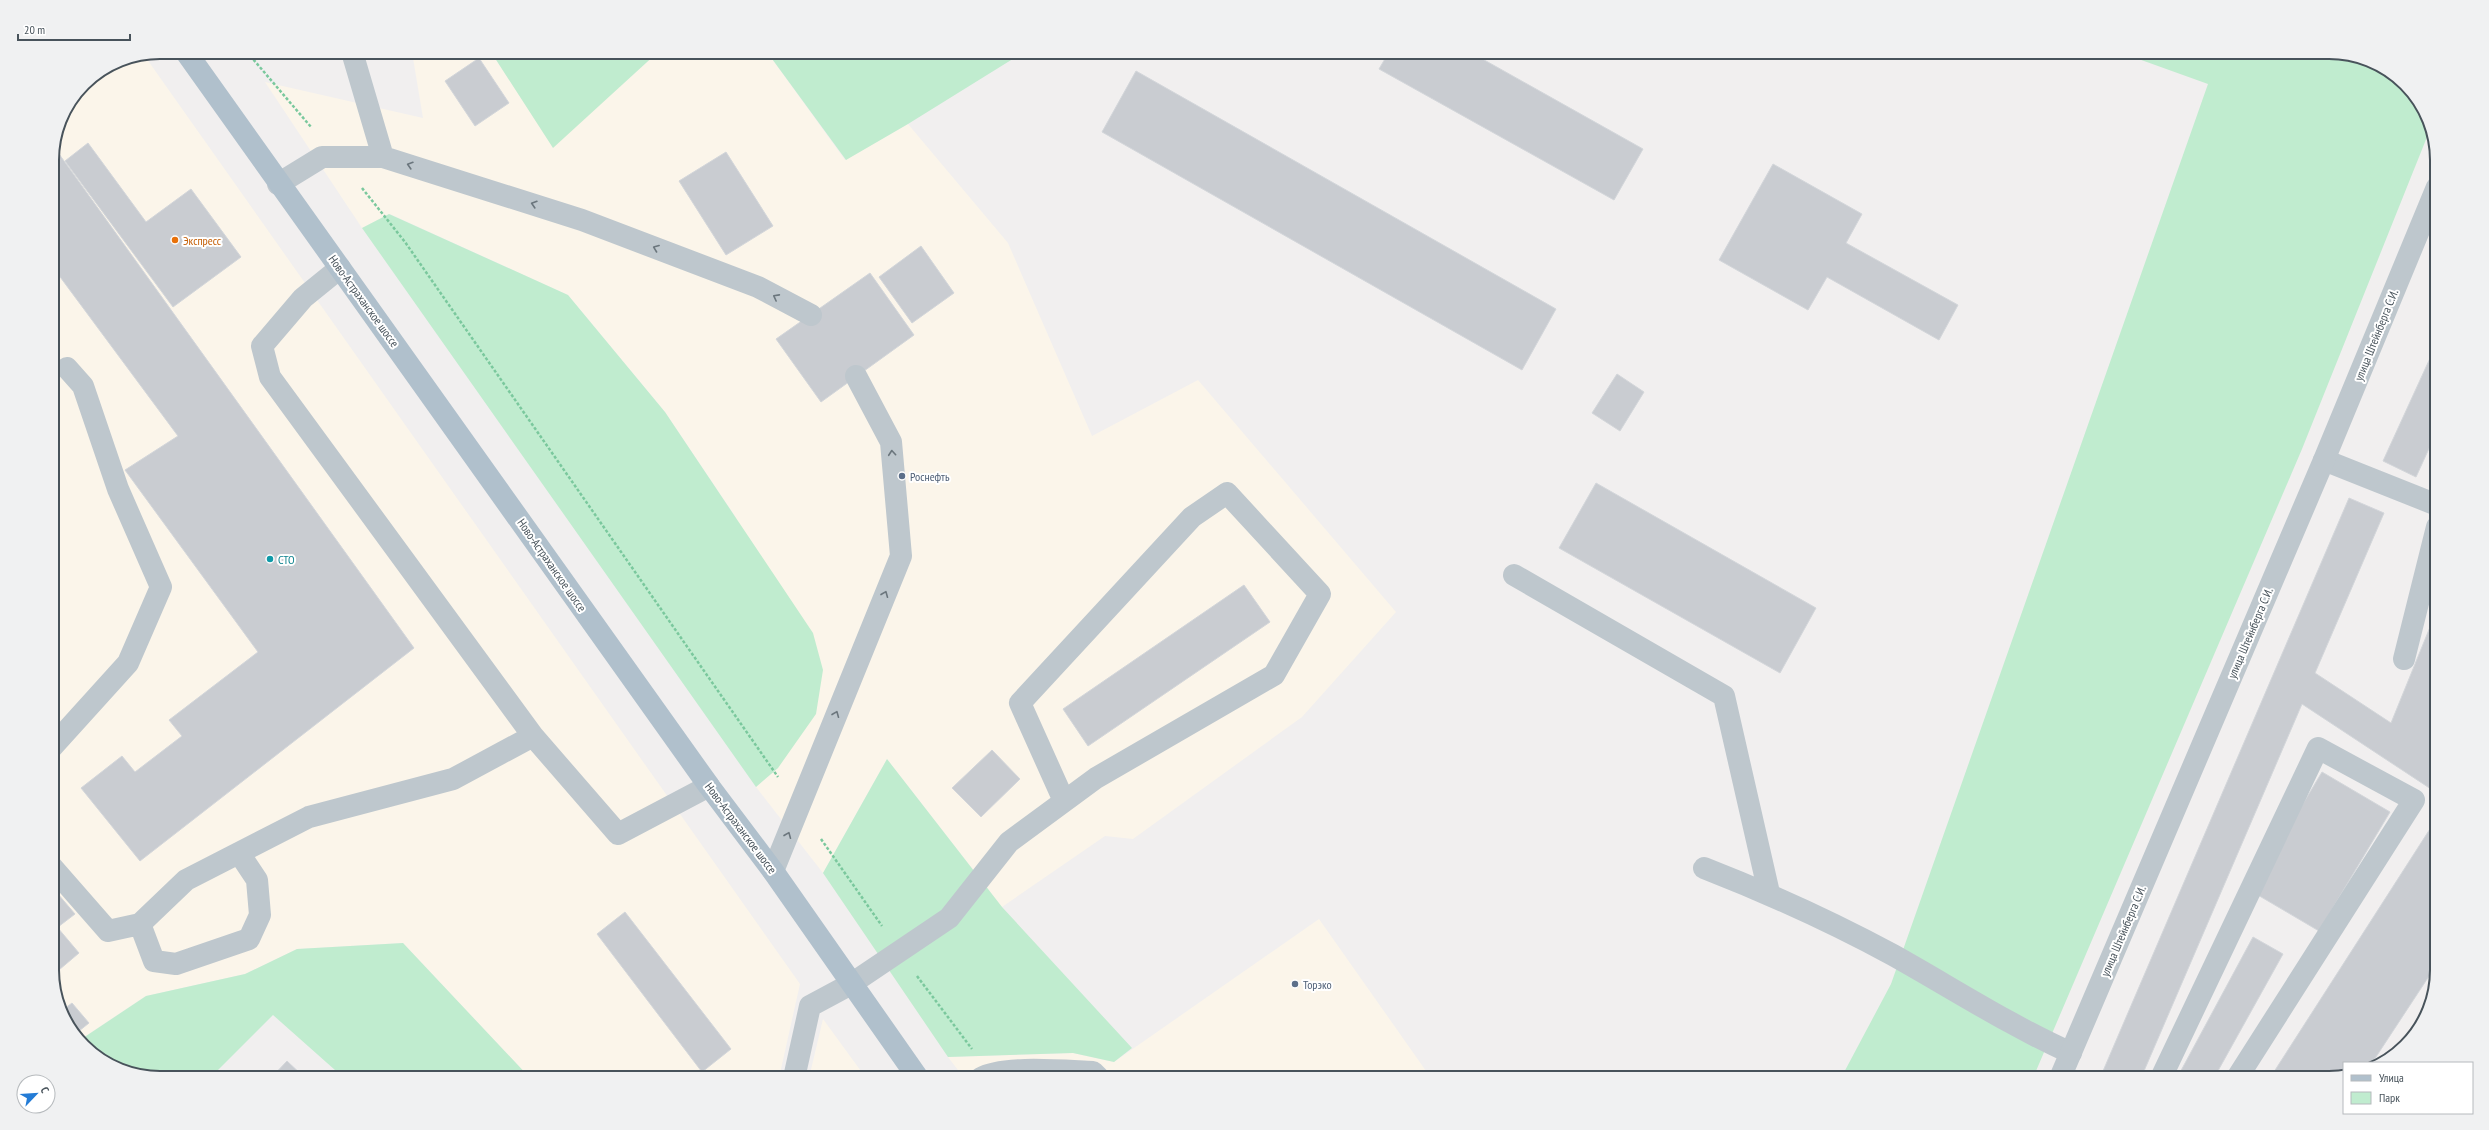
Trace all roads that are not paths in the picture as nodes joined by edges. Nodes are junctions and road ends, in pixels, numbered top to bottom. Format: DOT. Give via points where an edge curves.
graph roads {
  1 [pos="191,59"];
  2 [pos="354,59"];
  3 [pos="383,157"];
  4 [pos="278,184"];
  5 [pos="2430,204"];
  6 [pos="340,268"];
  7 [pos="811,315"];
  8 [pos="67,368"];
  9 [pos="856,376"];
  10 [pos="2324,460"];
  11 [pos="2430,502"];
  12 [pos="2430,554"];
  13 [pos="1514,575"];
  14 [pos="2404,659"];
  15 [pos="533,736"];
  16 [pos="59,739"];
  17 [pos="709,786"];
  18 [pos="1064,801"];
  19 [pos="239,853"];
  20 [pos="1704,868"];
  21 [pos="773,871"];
  22 [pos="59,875"];
  23 [pos="1769,893"];
  24 [pos="140,924"];
  25 [pos="851,984"];
  26 [pos="2071,1053"];
  27 [pos="796,1071"];
  28 [pos="913,1071"];
  29 [pos="2063,1071"];
  30 [pos="2164,1071"];
  31 [pos="2241,1071"];
  1 -- 4 [label="main road, Ново-Астраханское шоссе"];
  2 -- 3 [label="street"];
  3 -- 4 [label="street" via="322,157"];
  7 -- 3 [label="street, one-way" via="758,287 582,220"];
  4 -- 6 [label="main road, Ново-Астраханское шоссе"];
  5 -- 10 [label="street, улица Штейнберга С.И."];
  6 -- 15 [label="street" via="303,298 262,346 270,377"];
  6 -- 17 [label="main road, Ново-Астраханское шоссе"];
  8 -- 16 [label="street" via="83,386 118,489 161,587 128,663"];
  21 -- 9 [label="street, one-way" via="901,556 891,442"];
  10 -- 11 [label="street"];
  10 -- 26 [label="street, улица Штейнберга С.И."];
  12 -- 14 [label="street"];
  13 -- 23 [label="street" via="1724,696"];
  15 -- 17 [label="street" via="618,834"];
  15 -- 19 [label="street" via="453,779 309,816"];
  17 -- 21 [label="main road, Ново-Астраханское шоссе"];
  18 -- 18 [label="street" via="1096,778 1274,675 1320,594 1227,493 1192,516 1020,703"];
  18 -- 25 [label="street" via="1009,842 949,918"];
  19 -- 24 [label="street" via="186,880"];
  19 -- 24 [label="street" via="257,880 260,915 249,939 176,964 154,961"];
  20 -- 23 [label="street"];
  21 -- 25 [label="main road, Ново-Астраханское шоссе"];
  22 -- 24 [label="street" via="108,931"];
  23 -- 26 [label="street" via="1892,955 2032,1035"];
  25 -- 27 [label="street" via="810,1006"];
  25 -- 28 [label="main road, Ново-Астраханское шоссе"];
  26 -- 29 [label="street, улица Штейнберга С.И."];
  30 -- 31 [label="street" via="2318,748 2414,800"];
}
